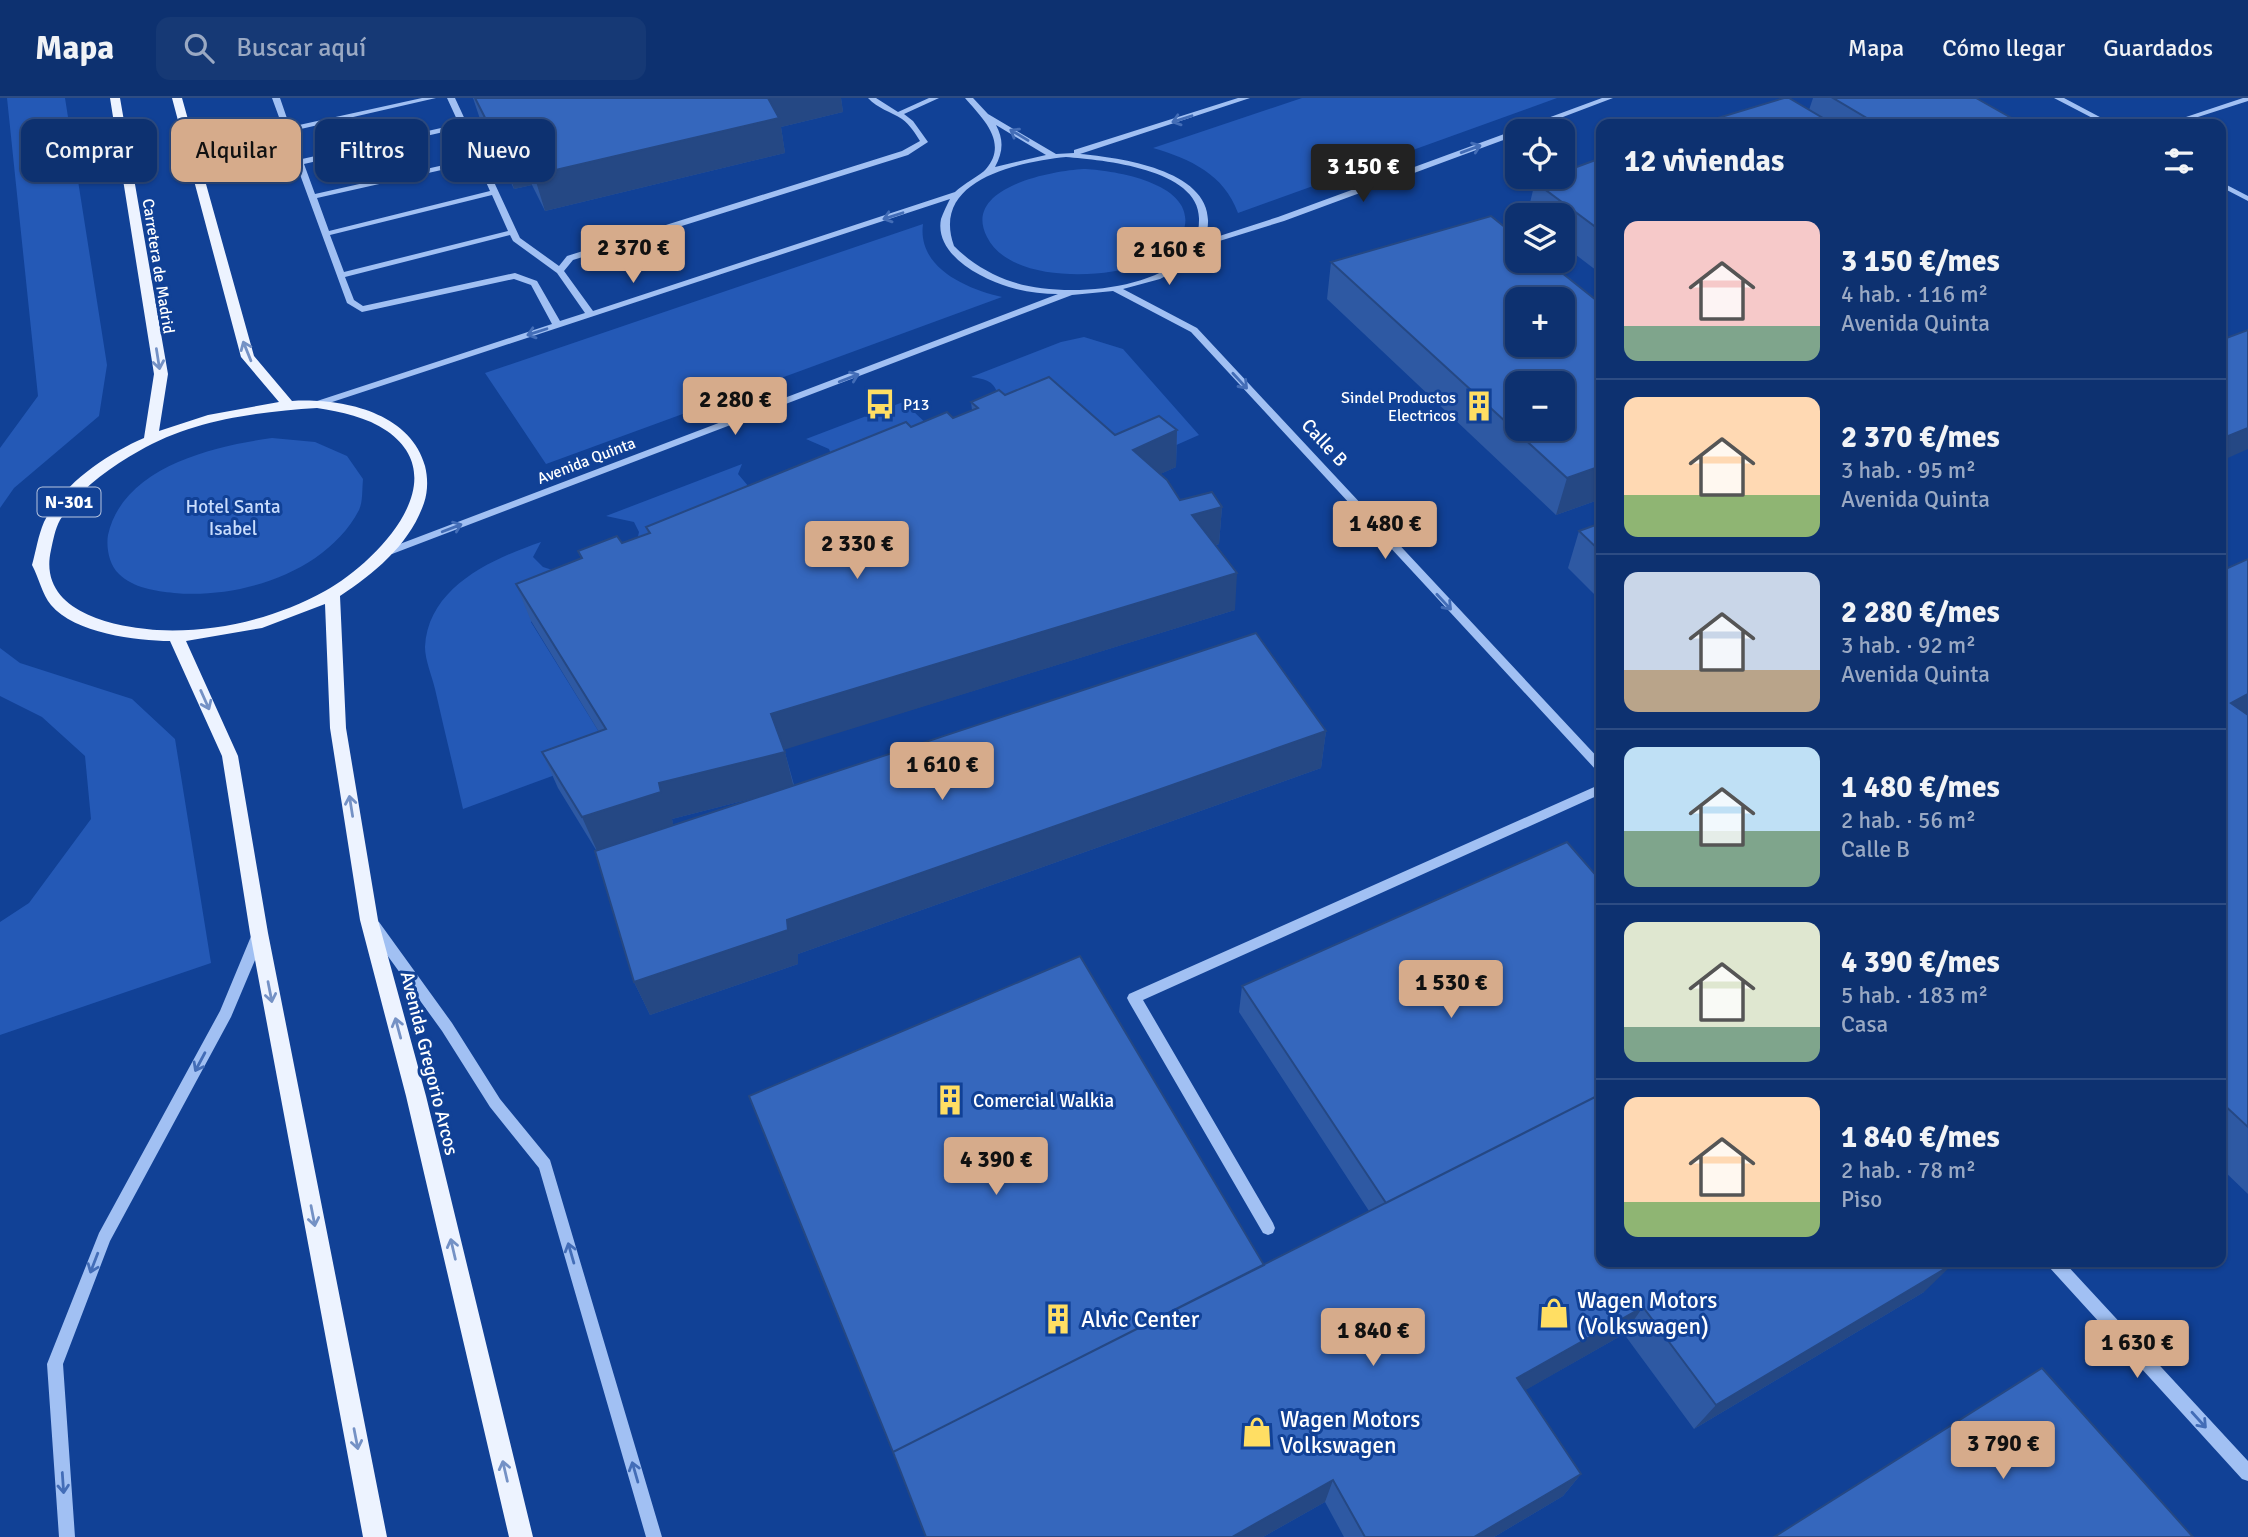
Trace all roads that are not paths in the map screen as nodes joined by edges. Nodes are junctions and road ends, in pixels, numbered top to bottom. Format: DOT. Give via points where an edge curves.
graph roads {
  1 [pos="115,98"];
  2 [pos="177,98"];
  3 [pos="276,98"];
  4 [pos="432,98"];
  5 [pos="451,98"];
  6 [pos="872,98"];
  7 [pos="935,98"];
  8 [pos="969,98"];
  9 [pos="1247,98"];
  10 [pos="1609,98"];
  11 [pos="2058,98"];
  12 [pos="2248,99"];
  13 [pos="901,113"];
  14 [pos="984,114"];
  15 [pos="284,119"];
  16 [pos="460,119"];
  17 [pos="1553,119"];
  18 [pos="2099,119"];
  19 [pos="2185,119"];
  20 [pos="301,127"];
  21 [pos="442,130"];
  22 [pos="1505,137"];
  23 [pos="1066,155"];
  24 [pos="1054,156"];
  25 [pos="301,162"];
  26 [pos="301,165"];
  27 [pos="442,168"];
  28 [pos="987,174"];
  29 [pos="490,182"];
  30 [pos="2226,187"];
  31 [pos="495,192"];
  32 [pos="958,194"];
  33 [pos="312,197"];
  34 [pos="2248,199"];
  35 [pos="513,232"];
  36 [pos="325,234"];
  37 [pos="1199,245"];
  38 [pos="560,271"];
  39 [pos="341,275"];
  40 [pos="1116,289"];
  41 [pos="1070,293"];
  42 [pos="591,315"];
  43 [pos="558,326"];
  44 [pos="317,404"];
  45 [pos="288,405"];
  46 [pos="151,439"];
  47 [pos="388,552"];
  48 [pos="332,594"];
  49 [pos="177,638"];
  50 [pos="1596,763"];
  51 [pos="1596,791"];
  52 [pos="369,920"];
  53 [pos="259,933"];
  54 [pos="1268,1228"];
  55 [pos="2059,1267"];
  56 [pos="2248,1474"];
  57 [pos="67,1537"];
  58 [pos="375,1537"];
  59 [pos="521,1537"];
  60 [pos="654,1537"];
  1 -- 46 [label="main road, Carretera de Madrid, one-way" via="161,373"];
  45 -- 2 [label="main road, one-way" via="248,357"];
  3 -- 15 [label="street"];
  4 -- 20 [label="street"];
  5 -- 16 [label="street"];
  6 -- 13 [label="street"];
  7 -- 13 [label="street"];
  8 -- 14 [label="street"];
  9 -- 23 [label="street, one-way"];
  10 -- 17 [label="street"];
  11 -- 18 [label="street"];
  12 -- 19 [label="street"];
  13 -- 38 [label="street" via="913,122 924,142 905,153 570,258"];
  24 -- 14 [label="street, one-way"];
  14 -- 28 [label="street" via="999,138 1000,154"];
  21 -- 25 [label="street"];
  37 -- 22 [label="street, one-way"];
  23 -- 24 [label="street"];
  23 -- 37 [label="street" via="1146,165 1177,180 1198,199 1206,222"];
  24 -- 28 [label="street"];
  26 -- 33 [label="street"];
  27 -- 33 [label="street"];
  28 -- 32 [label="street"];
  29 -- 31 [label="street"];
  30 -- 34 [label="street"];
  31 -- 35 [label="street"];
  31 -- 36 [label="street"];
  32 -- 41 [label="street" via="944,220 951,246 976,270 1018,286"];
  32 -- 42 [label="street, one-way"];
  33 -- 36 [label="street"];
  35 -- 38 [label="street"];
  35 -- 39 [label="street"];
  36 -- 39 [label="street"];
  37 -- 40 [label="street, Avenida Quinta" via="1181,264 1152,279"];
  38 -- 42 [label="street"];
  39 -- 43 [label="street" via="350,301 362,309 515,276 534,283"];
  40 -- 41 [label="street, Avenida Quinta"];
  40 -- 50 [label="street, Calle B, one-way" via="1194,330"];
  47 -- 41 [label="street, Avenida Quinta, one-way"];
  42 -- 43 [label="street"];
  43 -- 44 [label="street, one-way"];
  44 -- 45 [label="main road, N-301"];
  44 -- 47 [label="main road, N-301" via="350,410 396,430 421,463 419,506"];
  45 -- 46 [label="main road, N-301" via="219,414"];
  46 -- 49 [label="main road, N-301" via="93,475 53,519 40,565 59,604 107,630"];
  47 -- 48 [label="main road, N-301"];
  48 -- 49 [label="main road, N-301" via="257,625"];
  52 -- 48 [label="main road, Avenida Gregorio Arcos, one-way" via="338,728"];
  49 -- 53 [label="main road, one-way" via="230,755"];
  51 -- 54 [label="street" via="1134,998"];
  59 -- 52 [label="main road, Avenida Gregorio Arcos, one-way" via="416,1096"];
  60 -- 52 [label="street, one-way" via="545,1165 495,1103 447,1027"];
  53 -- 57 [label="street, one-way" via="226,1013 104,1238 55,1364"];
  53 -- 58 [label="main road, one-way"];
  55 -- 56 [label="street, one-way"];
}
